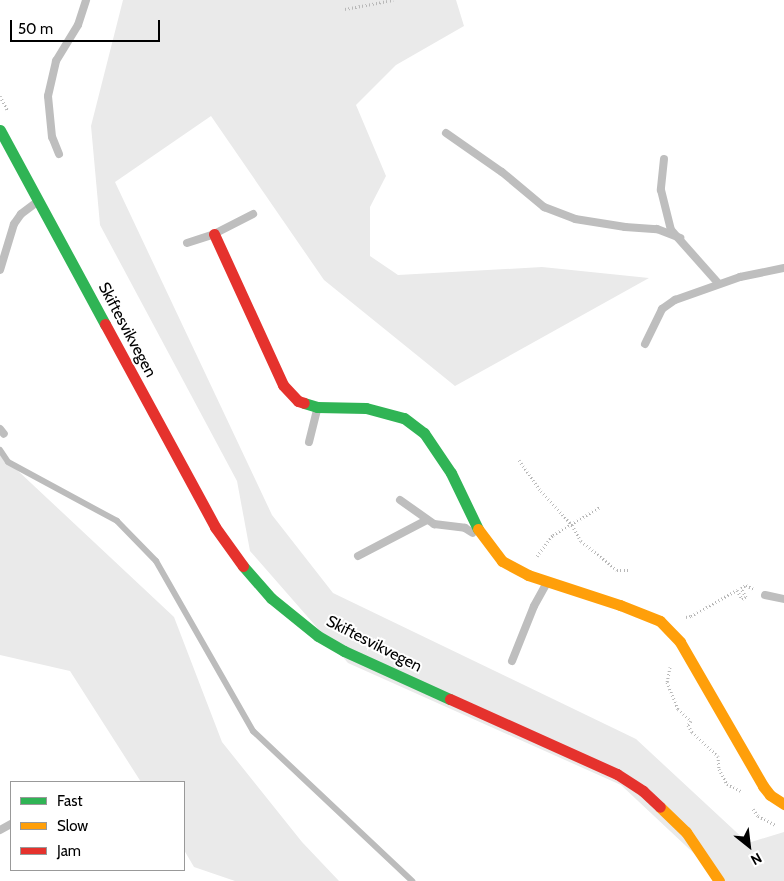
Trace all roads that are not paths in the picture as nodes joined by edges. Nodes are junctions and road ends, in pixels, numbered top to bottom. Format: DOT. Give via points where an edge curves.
graph roads {
  1 [pos="86,0"];
  2 [pos="0,130"];
  3 [pos="446,133"];
  4 [pos="59,154"];
  5 [pos="664,159"];
  6 [pos="38,201"];
  7 [pos="253,214"];
  8 [pos="214,234"];
  9 [pos="680,238"];
  10 [pos="187,243"];
  11 [pos="784,268"];
  12 [pos="0,270"];
  13 [pos="719,284"];
  14 [pos="645,344"];
  15 [pos="317,407"];
  16 [pos="309,442"];
  17 [pos="400,500"];
  18 [pos="427,520"];
  19 [pos="482,537"];
  20 [pos="358,556"];
  21 [pos="548,581"];
  22 [pos="765,596"];
  23 [pos="784,599"];
  24 [pos="512,660"];
  25 [pos="784,804"];
  26 [pos="719,881"];
  1 -- 4 [label="lane" via="78,24 56,61 48,96 52,137"];
  2 -- 6 [label="main road, Skiftesvikvegen"];
  3 -- 9 [label="lane" via="502,172 544,207 575,218 657,229"];
  5 -- 9 [label="lane" via="661,190 670,227"];
  6 -- 12 [label="lane" via="20,214 14,224"];
  6 -- 26 [label="main road, Skiftesvikvegen" via="215,527 232,553 271,598 318,636 344,651 617,774 650,798 686,832"];
  7 -- 8 [label="lane"];
  8 -- 10 [label="lane"];
  8 -- 15 [label="main road" via="283,385 298,401"];
  9 -- 13 [label="lane"];
  11 -- 13 [label="lane"];
  13 -- 14 [label="lane" via="690,293 662,309"];
  15 -- 16 [label="lane"];
  15 -- 19 [label="main road" via="366,408 384,412 404,418 424,433 451,473"];
  17 -- 18 [label="lane"];
  18 -- 19 [label="lane" via="441,526 465,528"];
  18 -- 20 [label="lane"];
  19 -- 21 [label="main road" via="502,561"];
  21 -- 24 [label="lane"];
  21 -- 25 [label="main road" via="660,621 671,631 763,786"];
  22 -- 23 [label="lane"];
}
